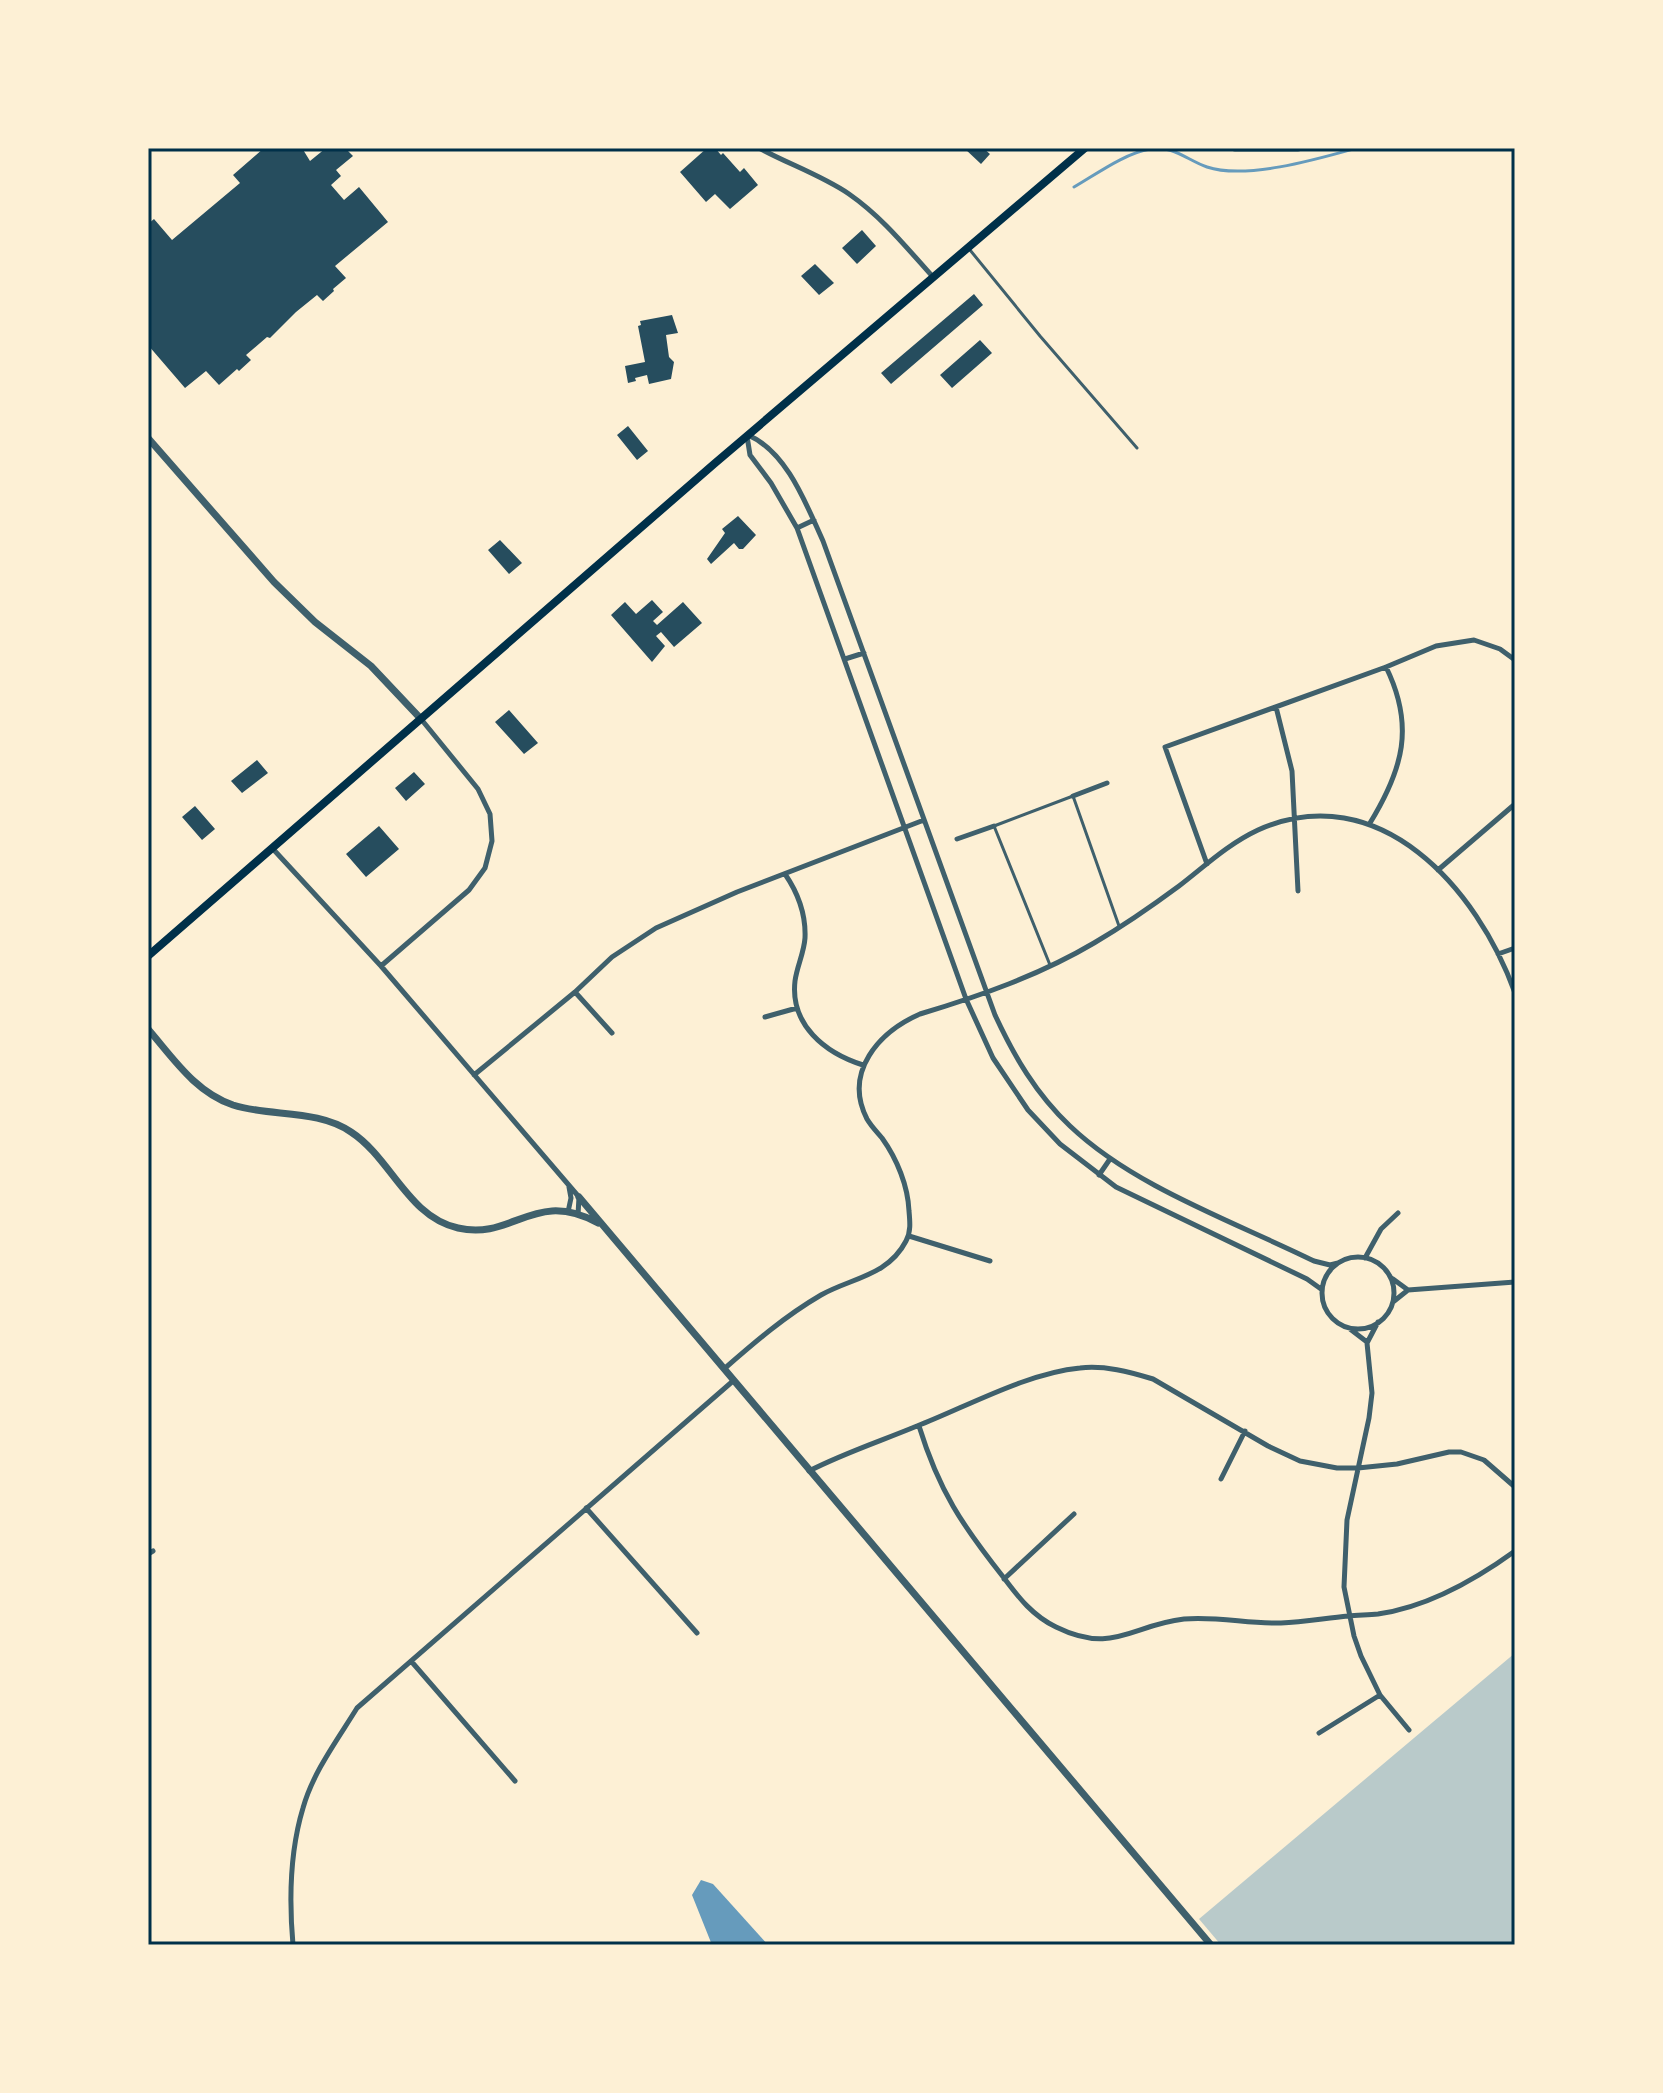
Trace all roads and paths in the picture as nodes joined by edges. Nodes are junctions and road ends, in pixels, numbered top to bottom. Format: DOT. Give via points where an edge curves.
graph roads {
  1 [pos="759,148"];
  2 [pos="1085,148"];
  3 [pos="1235,148"];
  4 [pos="1298,148"];
  5 [pos="967,247"];
  6 [pos="933,277"];
  7 [pos="747,435"];
  8 [pos="148,438"];
  9 [pos="1137,448"];
  10 [pos="814,520"];
  11 [pos="797,528"];
  12 [pos="864,653"];
  13 [pos="845,659"];
  14 [pos="1515,660"];
  15 [pos="1386,667"];
  16 [pos="1276,707"];
  17 [pos="421,719"];
  18 [pos="1107,783"];
  19 [pos="1073,796"];
  20 [pos="1515,804"];
  21 [pos="1295,818"];
  22 [pos="924,820"];
  23 [pos="1370,823"];
  24 [pos="905,826"];
  25 [pos="994,826"];
  26 [pos="957,839"];
  27 [pos="273,849"];
  28 [pos="1207,864"];
  29 [pos="1438,870"];
  30 [pos="784,874"];
  31 [pos="1298,891"];
  32 [pos="1119,926"];
  33 [pos="1515,948"];
  34 [pos="1498,954"];
  35 [pos="148,956"];
  36 [pos="1050,965"];
  37 [pos="381,966"];
  38 [pos="575,992"];
  39 [pos="987,992"];
  40 [pos="1515,993"];
  41 [pos="966,999"];
  42 [pos="797,1008"];
  43 [pos="765,1017"];
  44 [pos="148,1029"];
  45 [pos="612,1033"];
  46 [pos="863,1065"];
  47 [pos="474,1075"];
  48 [pos="1110,1159"];
  49 [pos="1099,1175"];
  50 [pos="569,1186"];
  51 [pos="579,1197"];
  52 [pos="568,1212"];
  53 [pos="1398,1213"];
  54 [pos="578,1215"];
  55 [pos="603,1226"];
  56 [pos="909,1236"];
  57 [pos="1365,1258"];
  58 [pos="990,1261"];
  59 [pos="1338,1263"];
  60 [pos="1391,1277"];
  61 [pos="1515,1282"];
  62 [pos="1321,1289"];
  63 [pos="1408,1290"];
  64 [pos="1393,1302"];
  65 [pos="1378,1322"];
  66 [pos="1346,1326"];
  67 [pos="1367,1343"];
  68 [pos="723,1370"];
  69 [pos="733,1381"];
  70 [pos="919,1426"];
  71 [pos="1245,1431"];
  72 [pos="1358,1468"];
  73 [pos="809,1471"];
  74 [pos="1221,1479"];
  75 [pos="1515,1487"];
  76 [pos="586,1508"];
  77 [pos="1074,1514"];
  78 [pos="1515,1551"];
  79 [pos="1004,1579"];
  80 [pos="1349,1616"];
  81 [pos="697,1633"];
  82 [pos="411,1661"];
  83 [pos="1380,1695"];
  84 [pos="1409,1730"];
  85 [pos="1319,1733"];
  86 [pos="515,1781"];
  87 [pos="293,1945"];
  88 [pos="1211,1945"];
  1 -- 6 [label="street" via="827,181 870,210"];
  2 -- 5 [label="main road"];
  3 -- 4 [label="street"];
  5 -- 6 [label="main road"];
  5 -- 9 [label="lane"];
  6 -- 7 [label="main road"];
  7 -- 10 [label="street" via="764,442 779,461"];
  7 -- 11 [label="street" via="750,455"];
  7 -- 17 [label="main road"];
  8 -- 17 [label="street" via="274,582 371,666"];
  10 -- 11 [label="street"];
  10 -- 12 [label="street"];
  11 -- 13 [label="street"];
  12 -- 13 [label="street"];
  12 -- 22 [label="street"];
  13 -- 24 [label="street"];
  14 -- 15 [label="street" via="1474,640 1436,646"];
  15 -- 16 [label="street"];
  15 -- 23 [label="street" via="1400,702 1404,736 1384,800"];
  16 -- 21 [label="street" via="1292,771"];
  16 -- 28 [label="street" via="1165,747"];
  17 -- 27 [label="main road"];
  17 -- 37 [label="street" via="478,789 490,814 492,841 485,868 469,890"];
  18 -- 19 [label="street"];
  19 -- 25 [label="lane"];
  19 -- 32 [label="lane"];
  20 -- 29 [label="street"];
  21 -- 23 [label="street" via="1328,815"];
  21 -- 28 [label="street" via="1238,840"];
  21 -- 31 [label="street"];
  22 -- 24 [label="street"];
  22 -- 39 [label="street"];
  23 -- 29 [label="street"];
  24 -- 30 [label="street"];
  24 -- 41 [label="street"];
  25 -- 26 [label="street"];
  25 -- 36 [label="lane"];
  27 -- 35 [label="main road"];
  27 -- 37 [label="street"];
  28 -- 32 [label="street"];
  29 -- 34 [label="street" via="1470,905"];
  30 -- 38 [label="street" via="656,928 612,957"];
  30 -- 42 [label="street" via="804,922 795,981"];
  32 -- 36 [label="street"];
  33 -- 34 [label="street"];
  34 -- 40 [label="street"];
  36 -- 39 [label="street"];
  37 -- 47 [label="street"];
  38 -- 45 [label="street"];
  38 -- 47 [label="street"];
  39 -- 41 [label="street"];
  39 -- 48 [label="street" via="1008,1043 1033,1084 1068,1124"];
  41 -- 46 [label="street" via="899,1025"];
  41 -- 49 [label="street" via="1014,1091 1060,1144"];
  42 -- 43 [label="street"];
  42 -- 46 [label="street" via="820,1044"];
  44 -- 52 [label="street" via="198,1086 215,1097 327,1121 354,1133 424,1211 446,1225 479,1230 544,1210"];
  46 -- 56 [label="street" via="861,1102 900,1171 909,1206"];
  47 -- 50 [label="street"];
  48 -- 49 [label="street"];
  48 -- 59 [label="street" via="1314,1261"];
  49 -- 62 [label="street"];
  50 -- 51 [label="street"];
  50 -- 52 [label="street"];
  51 -- 54 [label="street"];
  51 -- 55 [label="street"];
  52 -- 54 [label="street"];
  53 -- 57 [label="street" via="1381,1229"];
  54 -- 55 [label="street"];
  55 -- 68 [label="street"];
  56 -- 58 [label="street"];
  56 -- 68 [label="street" via="887,1265 822,1295"];
  57 -- 59 [label="street"];
  57 -- 60 [label="street"];
  59 -- 62 [label="street"];
  60 -- 63 [label="street"];
  60 -- 64 [label="street"];
  61 -- 63 [label="street"];
  62 -- 66 [label="street" via="1325,1309"];
  63 -- 64 [label="street"];
  64 -- 65 [label="street"];
  65 -- 66 [label="street"];
  65 -- 67 [label="street"];
  66 -- 67 [label="street"];
  67 -- 72 [label="street" via="1372,1393"];
  68 -- 69 [label="street"];
  69 -- 73 [label="street"];
  69 -- 76 [label="street"];
  70 -- 71 [label="street" via="1002,1390 1095,1368 1153,1379"];
  70 -- 73 [label="street"];
  70 -- 79 [label="street" via="952,1508"];
  71 -- 72 [label="street" via="1300,1461"];
  71 -- 74 [label="street"];
  72 -- 75 [label="street" via="1461,1452 1484,1460"];
  72 -- 80 [label="street" via="1344,1561"];
  73 -- 88 [label="street"];
  76 -- 81 [label="street"];
  76 -- 82 [label="street"];
  77 -- 79 [label="street"];
  78 -- 80 [label="street" via="1475,1578 1417,1604"];
  79 -- 80 [label="street" via="1037,1615 1068,1633 1095,1640 1187,1619 1281,1623"];
  80 -- 83 [label="street"];
  82 -- 86 [label="street"];
  82 -- 87 [label="street" via="357,1708 303,1805 291,1886"];
  83 -- 84 [label="street"];
  83 -- 85 [label="street"];
}
